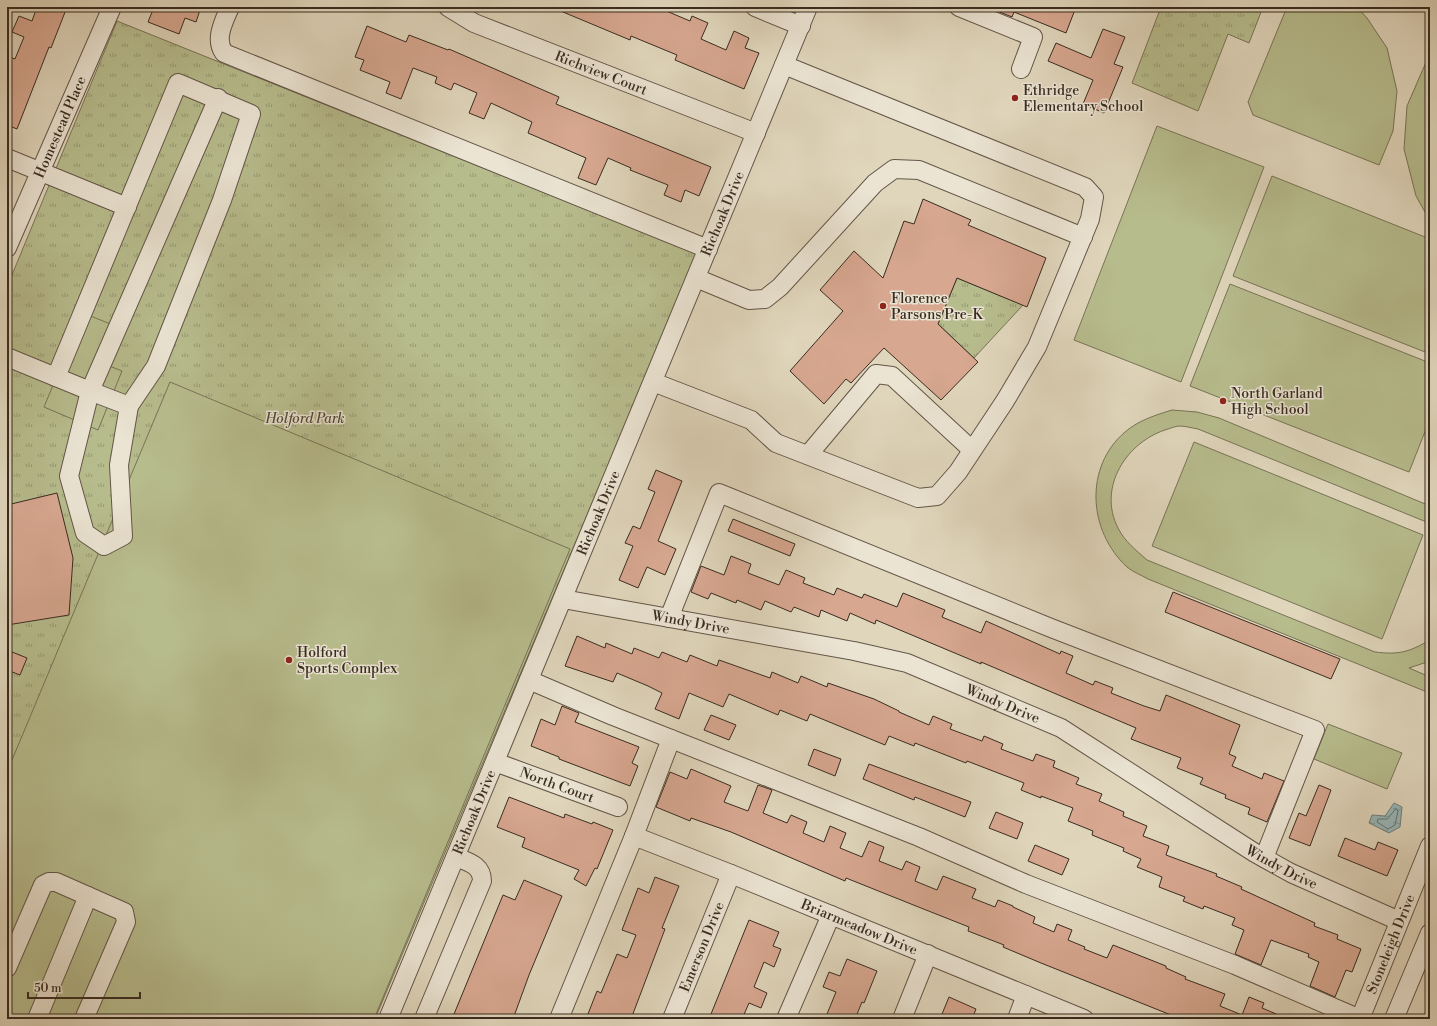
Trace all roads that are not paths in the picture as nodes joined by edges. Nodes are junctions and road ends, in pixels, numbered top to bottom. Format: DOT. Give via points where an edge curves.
graph roads {
  1 [pos="112,7"];
  2 [pos="230,7"];
  3 [pos="448,7"];
  4 [pos="755,7"];
  5 [pos="808,7"];
  6 [pos="959,7"];
  7 [pos="801,26"];
  8 [pos="784,65"];
  9 [pos="1021,69"];
  10 [pos="218,98"];
  11 [pos="756,133"];
  12 [pos="7,158"];
  13 [pos="39,171"];
  14 [pos="127,207"];
  15 [pos="1083,238"];
  16 [pos="7,248"];
  17 [pos="708,249"];
  18 [pos="696,278"];
  19 [pos="7,357"];
  20 [pos="56,377"];
  21 [pos="652,382"];
  22 [pos="90,391"];
  23 [pos="129,406"];
  24 [pos="972,450"];
  25 [pos="808,455"];
  26 [pos="563,599"];
  27 [pos="669,618"];
  28 [pos="529,680"];
  29 [pos="671,739"];
  30 [pos="495,762"];
  31 [pos="618,807"];
  32 [pos="634,836"];
  33 [pos="1430,846"];
  34 [pos="456,857"];
  35 [pos="1264,858"];
  36 [pos="731,874"];
  37 [pos="88,896"];
  38 [pos="831,915"];
  39 [pos="1399,921"];
  40 [pos="1430,933"];
  41 [pos="928,954"];
  42 [pos="7,968"];
  43 [pos="1026,995"];
  44 [pos="37,1019"];
  45 [pos="84,1019"];
  46 [pos="388,1019"];
  47 [pos="424,1019"];
  48 [pos="559,1019"];
  49 [pos="672,1019"];
  50 [pos="786,1019"];
  51 [pos="902,1019"];
  52 [pos="1017,1019"];
  53 [pos="1084,1019"];
  54 [pos="1360,1019"];
  55 [pos="1394,1019"];
  1 -- 13 [label="street, Homestead Place"];
  2 -- 17 [label="street" via="220,36 220,46 224,52"];
  3 -- 11 [label="street, Richview Court" via="474,23"];
  4 -- 7 [label="street"];
  5 -- 7 [label="street, Richoak Drive"];
  6 -- 9 [label="street" via="1033,37"];
  7 -- 8 [label="street, Richoak Drive"];
  8 -- 11 [label="street, Richoak Drive"];
  8 -- 15 [label="street" via="1085,187 1094,197"];
  10 -- 14 [label="street" via="178,83"];
  10 -- 22 [label="street"];
  10 -- 23 [label="street" via="251,114 222,200 156,366"];
  11 -- 17 [label="street, Richoak Drive"];
  12 -- 13 [label="street"];
  13 -- 14 [label="street"];
  13 -- 16 [label="street, Homestead Place"];
  14 -- 20 [label="street"];
  15 -- 18 [label="street" via="919,170 894,169 875,183 780,287 764,299 749,300"];
  15 -- 24 [label="street" via="1037,347"];
  17 -- 18 [label="street, Richoak Drive"];
  18 -- 21 [label="street, Richoak Drive"];
  19 -- 20 [label="street"];
  20 -- 22 [label="street"];
  21 -- 25 [label="street" via="751,420 776,443"];
  21 -- 26 [label="street, Richoak Drive"];
  22 -- 23 [label="street"];
  22 -- 23 [label="street" via="69,476 85,533 104,546 123,536 119,465"];
  24 -- 25 [label="street" via="958,472 937,496 918,498"];
  24 -- 25 [label="street" via="892,376 876,374"];
  26 -- 27 [label="street, Windy Drive"];
  26 -- 28 [label="street, Richoak Drive"];
  27 -- 35 [label="street, Windy Drive" via="907,663 1061,728"];
  27 -- 35 [label="street" via="719,493 1051,628 1315,730"];
  28 -- 29 [label="street"];
  28 -- 30 [label="street, Richoak Drive"];
  29 -- 32 [label="street"];
  29 -- 54 [label="street" via="919,837 1026,884 1235,966"];
  30 -- 31 [label="street, North Court"];
  30 -- 34 [label="street, Richoak Drive"];
  32 -- 36 [label="street, Briarmeadow Drive"];
  32 -- 48 [label="street"];
  33 -- 39 [label="street, Stoneleigh Drive"];
  34 -- 46 [label="street, Richoak Drive"];
  34 -- 47 [label="street" via="474,864 482,875 482,881"];
  35 -- 39 [label="street, Windy Drive" via="1291,874"];
  36 -- 38 [label="street, Briarmeadow Drive"];
  36 -- 49 [label="street, Emerson Drive"];
  37 -- 42 [label="street" via="56,882 43,885"];
  37 -- 44 [label="street"];
  37 -- 45 [label="street" via="120,909 124,912 126,922"];
  38 -- 41 [label="street, Briarmeadow Drive"];
  38 -- 50 [label="street"];
  39 -- 54 [label="street, Stoneleigh Drive"];
  40 -- 55 [label="street"];
  41 -- 43 [label="street, Briarmeadow Drive"];
  41 -- 51 [label="street"];
  43 -- 52 [label="street"];
  43 -- 53 [label="street, Briarmeadow Drive"];
}
